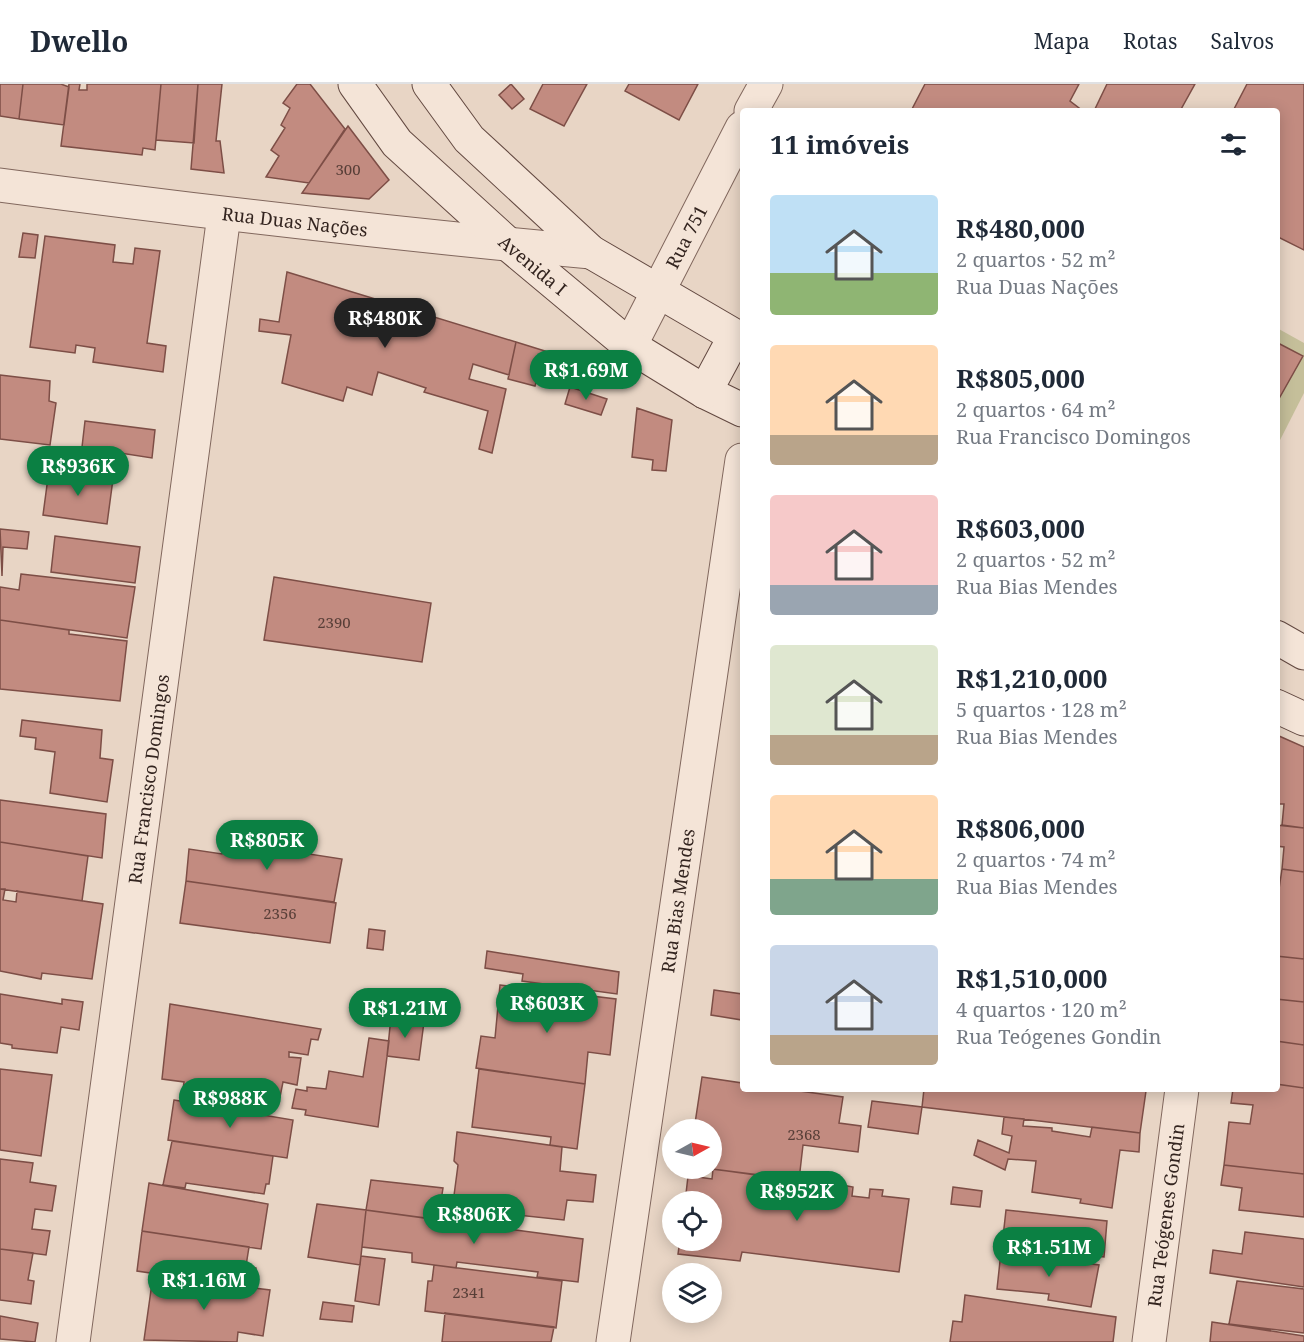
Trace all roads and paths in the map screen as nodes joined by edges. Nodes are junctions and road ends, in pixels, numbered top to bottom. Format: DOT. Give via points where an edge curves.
graph roads {
  1 [pos="355,84"];
  2 [pos="429,84"];
  3 [pos="766,84"];
  4 [pos="754,108"];
  5 [pos="740,132"];
  6 [pos="0,185"];
  7 [pos="224,215"];
  8 [pos="510,245"];
  9 [pos="591,252"];
  10 [pos="657,290"];
  11 [pos="739,338"];
  12 [pos="630,346"];
  13 [pos="705,392"];
  14 [pos="740,409"];
  15 [pos="740,474"];
  16 [pos="1280,639"];
  17 [pos="1304,652"];
  18 [pos="1280,708"];
  19 [pos="1304,720"];
  20 [pos="1182,1092"];
  21 [pos="73,1342"];
  22 [pos="614,1342"];
  23 [pos="1149,1342"];
  1 -- 8 [label="street, Avenida I" via="397,143"];
  2 -- 9 [label="street" via="469,139"];
  3 -- 4 [label="street"];
  5 -- 10 [label="street, Rua 751"];
  6 -- 7 [label="street, Rua Duas Nações"];
  7 -- 8 [label="street, Rua Duas Nações"];
  7 -- 21 [label="street, Rua Francisco Domingos"];
  8 -- 9 [label="street, Rua Duas Nações"];
  8 -- 12 [label="street, Avenida I"];
  9 -- 10 [label="street"];
  10 -- 11 [label="street"];
  10 -- 12 [label="street, Rua 751"];
  11 -- 13 [label="street"];
  12 -- 13 [label="street, Avenida I"];
  13 -- 14 [label="street, Avenida I"];
  15 -- 22 [label="street, Rua Bias Mendes"];
  16 -- 17 [label="street"];
  18 -- 19 [label="street"];
  20 -- 23 [label="street, Rua Teógenes Gondin"];
}
